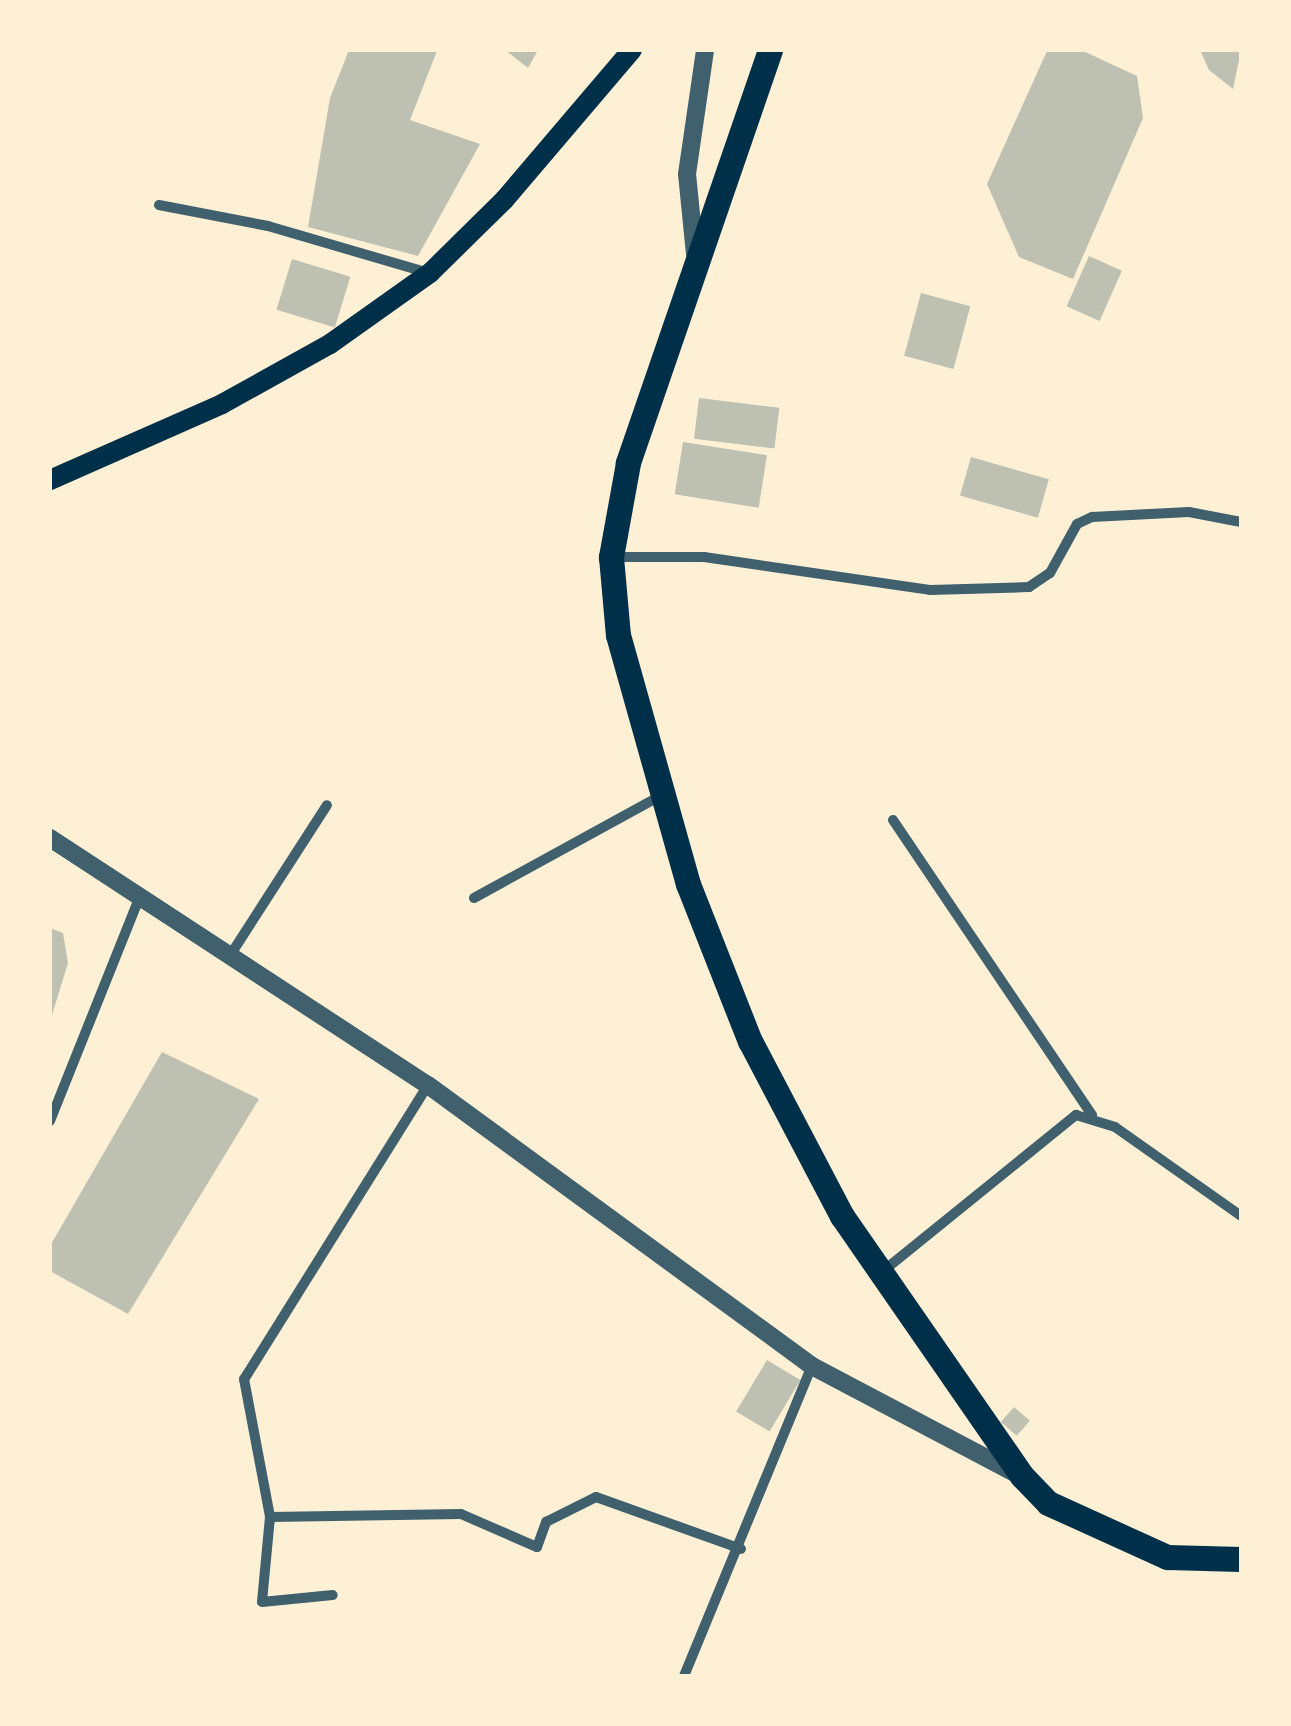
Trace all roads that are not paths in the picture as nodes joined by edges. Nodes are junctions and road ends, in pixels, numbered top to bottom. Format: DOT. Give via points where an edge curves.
graph roads {
  1 [pos="632,50"];
  2 [pos="705,50"];
  3 [pos="770,50"];
  4 [pos="159,205"];
  5 [pos="695,254"];
  6 [pos="430,274"];
  7 [pos="50,480"];
  8 [pos="1241,522"];
  9 [pos="612,557"];
  10 [pos="663,794"];
  11 [pos="327,805"];
  12 [pos="893,820"];
  13 [pos="50,838"];
  14 [pos="140,896"];
  15 [pos="474,898"];
  16 [pos="231,954"];
  17 [pos="428,1085"];
  18 [pos="1092,1115"];
  19 [pos="50,1121"];
  20 [pos="1241,1216"];
  21 [pos="877,1275"];
  22 [pos="812,1366"];
  23 [pos="1022,1476"];
  24 [pos="270,1517"];
  25 [pos="740,1549"];
  26 [pos="1241,1559"];
  27 [pos="333,1595"];
  28 [pos="684,1676"];
  1 -- 6 [label="main road" via="506,199"];
  2 -- 5 [label="street" via="687,174"];
  3 -- 5 [label="main road"];
  4 -- 6 [label="street" via="321,240"];
  5 -- 9 [label="main road" via="628,464"];
  6 -- 7 [label="main road" via="330,344 222,404"];
  8 -- 9 [label="street" via="1189,512 1092,517 1076,524 1050,573 1029,588 930,590 704,557"];
  9 -- 10 [label="main road" via="618,635"];
  10 -- 15 [label="street"];
  10 -- 21 [label="main road" via="716,968"];
  11 -- 16 [label="street"];
  12 -- 18 [label="street"];
  13 -- 14 [label="street"];
  14 -- 16 [label="street"];
  14 -- 19 [label="street"];
  16 -- 17 [label="street"];
  17 -- 22 [label="street"];
  17 -- 24 [label="street" via="244,1379"];
  18 -- 20 [label="street"];
  18 -- 21 [label="street" via="1076,1115"];
  21 -- 23 [label="main road"];
  22 -- 23 [label="street"];
  22 -- 25 [label="street"];
  23 -- 26 [label="main road" via="1048,1503 1166,1557"];
  24 -- 25 [label="street" via="460,1514 536,1546 546,1522 596,1498"];
  24 -- 27 [label="street" via="262,1602"];
  25 -- 28 [label="street"];
}
